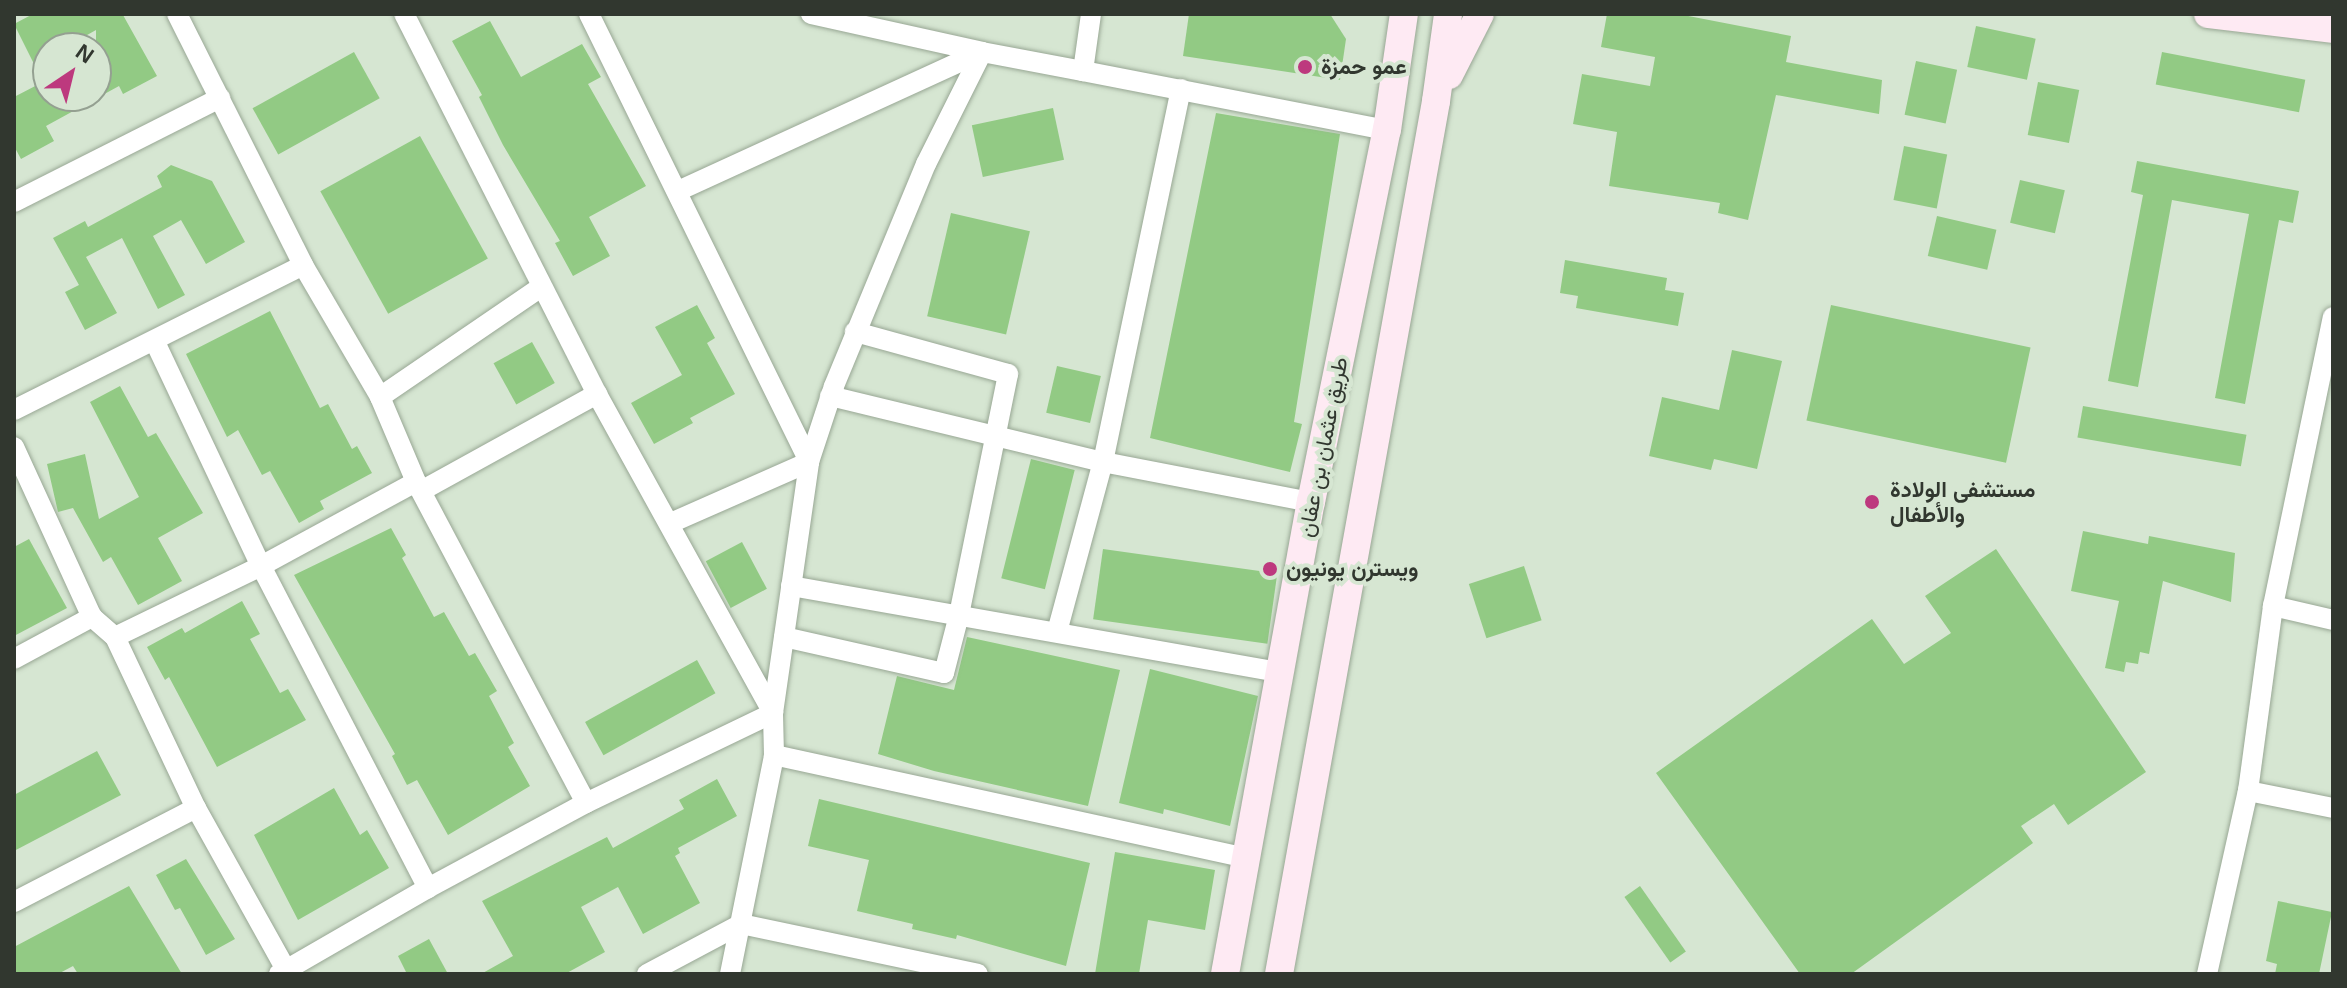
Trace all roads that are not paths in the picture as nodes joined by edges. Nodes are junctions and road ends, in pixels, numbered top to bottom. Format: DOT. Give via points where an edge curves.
graph roads {
  1 [pos="177,14"];
  2 [pos="404,14"];
  3 [pos="589,14"];
  4 [pos="811,14"];
  5 [pos="1091,14"];
  6 [pos="1386,14"];
  7 [pos="1404,14"];
  8 [pos="1448,14"];
  9 [pos="1480,14"];
  10 [pos="2208,14"];
  11 [pos="2333,29"];
  12 [pos="982,52"];
  13 [pos="1396,70"];
  14 [pos="1083,71"];
  15 [pos="1181,89"];
  16 [pos="220,98"];
  17 [pos="1436,101"];
  18 [pos="1387,130"];
  19 [pos="678,191"];
  20 [pos="14,202"];
  21 [pos="303,265"];
  22 [pos="541,287"];
  23 [pos="2333,317"];
  24 [pos="855,332"];
  25 [pos="155,342"];
  26 [pos="597,394"];
  27 [pos="830,396"];
  28 [pos="380,397"];
  29 [pos="2324,399"];
  30 [pos="14,410"];
  31 [pos="996,436"];
  32 [pos="14,447"];
  33 [pos="809,462"];
  34 [pos="1103,462"];
  35 [pos="420,486"];
  36 [pos="1311,502"];
  37 [pos="671,523"];
  38 [pos="261,566"];
  39 [pos="791,586"];
  40 [pos="2273,606"];
  41 [pos="959,615"];
  42 [pos="92,617"];
  43 [pos="2333,620"];
  44 [pos="1057,632"];
  45 [pos="115,637"];
  46 [pos="784,637"];
  47 [pos="14,659"];
  48 [pos="1281,672"];
  49 [pos="773,713"];
  50 [pos="774,755"];
  51 [pos="2248,791"];
  52 [pos="586,803"];
  53 [pos="196,808"];
  54 [pos="2333,808"];
  55 [pos="1245,858"];
  56 [pos="428,888"];
  57 [pos="14,902"];
  58 [pos="741,924"];
  59 [pos="925,968"];
  60 [pos="283,972"];
  61 [pos="647,974"];
  62 [pos="730,974"];
  63 [pos="978,974"];
  64 [pos="1225,974"];
  65 [pos="1279,974"];
  66 [pos="2207,974"];
  1 -- 16 [label="street"];
  2 -- 22 [label="street"];
  3 -- 19 [label="street"];
  4 -- 12 [label="street"];
  5 -- 14 [label="street"];
  6 -- 13 [label="main road"];
  7 -- 13 [label="main road, طريق عثمان بن عفان"];
  8 -- 17 [label="main road"];
  9 -- 17 [label="main road"];
  10 -- 11 [label="main road"];
  12 -- 14 [label="street"];
  12 -- 19 [label="street"];
  12 -- 24 [label="street" via="926,164"];
  13 -- 18 [label="main road, طريق عثمان بن عفان"];
  14 -- 15 [label="street"];
  15 -- 18 [label="street"];
  15 -- 34 [label="street"];
  16 -- 20 [label="street"];
  16 -- 21 [label="street"];
  17 -- 65 [label="main road"];
  18 -- 36 [label="main road, طريق عثمان بن عفان"];
  19 -- 33 [label="street"];
  21 -- 25 [label="street"];
  21 -- 28 [label="street"];
  22 -- 26 [label="street"];
  22 -- 28 [label="street"];
  23 -- 29 [label="street"];
  24 -- 27 [label="street"];
  24 -- 31 [label="street" via="1008,374"];
  25 -- 30 [label="street"];
  25 -- 38 [label="street"];
  26 -- 35 [label="street"];
  26 -- 37 [label="street"];
  27 -- 31 [label="street"];
  27 -- 33 [label="street"];
  28 -- 35 [label="street"];
  29 -- 40 [label="street"];
  31 -- 34 [label="street"];
  31 -- 41 [label="street"];
  32 -- 42 [label="street"];
  33 -- 37 [label="street"];
  33 -- 39 [label="street"];
  34 -- 36 [label="street"];
  34 -- 44 [label="street"];
  35 -- 38 [label="street"];
  35 -- 52 [label="street"];
  36 -- 48 [label="main road, طريق عثمان بن عفان"];
  37 -- 49 [label="street"];
  38 -- 45 [label="street"];
  38 -- 56 [label="street"];
  39 -- 41 [label="street"];
  39 -- 46 [label="street"];
  40 -- 43 [label="street"];
  40 -- 51 [label="street"];
  41 -- 44 [label="street"];
  41 -- 46 [label="street" via="944,673"];
  42 -- 45 [label="street"];
  42 -- 47 [label="street"];
  44 -- 48 [label="street"];
  45 -- 53 [label="street"];
  46 -- 49 [label="street"];
  48 -- 55 [label="main road, طريق عثمان بن عفان"];
  49 -- 50 [label="street"];
  49 -- 52 [label="street"];
  50 -- 55 [label="street"];
  50 -- 58 [label="street"];
  51 -- 54 [label="street"];
  51 -- 66 [label="street"];
  52 -- 56 [label="street"];
  53 -- 57 [label="street"];
  53 -- 60 [label="street"];
  55 -- 64 [label="main road, طريق عثمان بن عفان"];
  56 -- 60 [label="street"];
  58 -- 59 [label="street"];
  58 -- 61 [label="street"];
  58 -- 62 [label="street"];
  59 -- 63 [label="street"];
}
